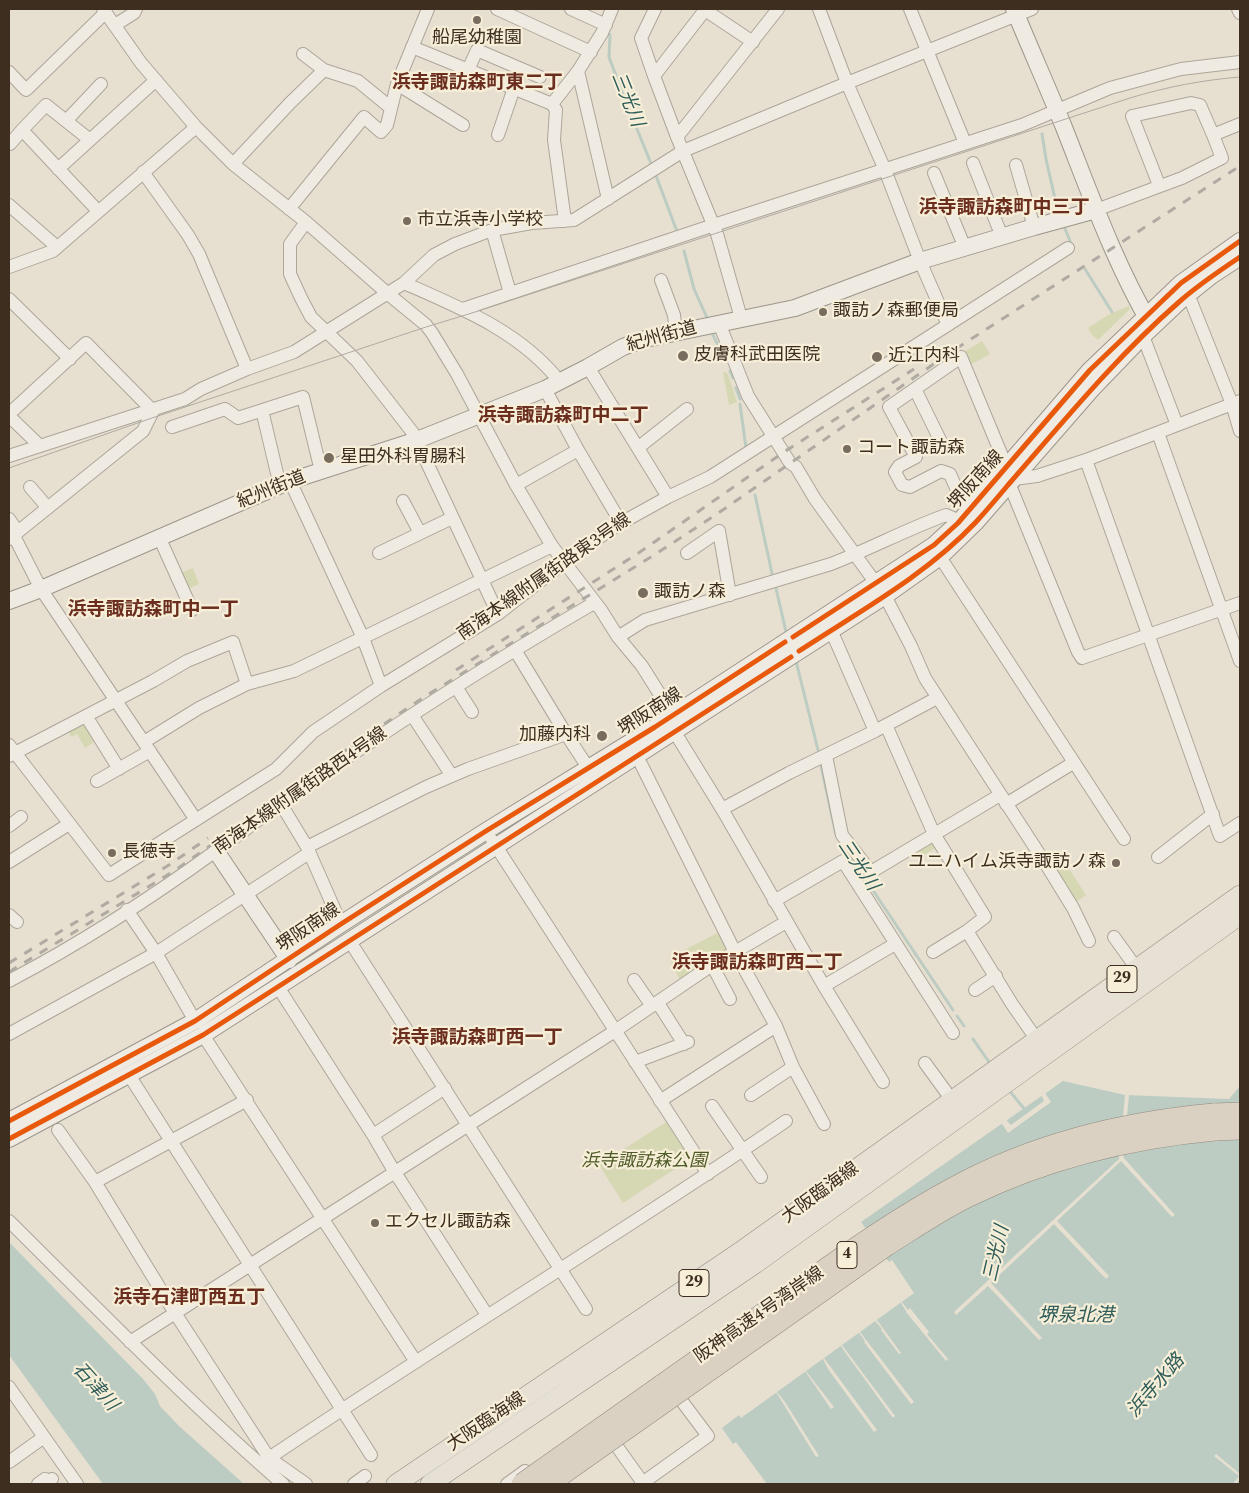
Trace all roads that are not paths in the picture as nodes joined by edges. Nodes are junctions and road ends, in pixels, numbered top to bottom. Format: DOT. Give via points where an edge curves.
graph roads {
  1 [pos="136,9"];
  2 [pos="428,9"];
  3 [pos="497,9"];
  4 [pos="571,9"];
  5 [pos="612,9"];
  6 [pos="654,9"];
  7 [pos="704,9"];
  8 [pos="778,9"];
  9 [pos="819,9"];
  10 [pos="910,9"];
  11 [pos="1238,9"];
  12 [pos="104,10"];
  13 [pos="1021,11"];
  14 [pos="1240,13"];
  15 [pos="115,25"];
  16 [pos="604,29"];
  17 [pos="753,42"];
  18 [pos="412,47"];
  19 [pos="927,51"];
  20 [pos="591,52"];
  21 [pos="303,54"];
  22 [pos="1240,62"];
  23 [pos="324,70"];
  24 [pos="468,70"];
  25 [pos="578,71"];
  26 [pos="9,72"];
  27 [pos="654,76"];
  28 [pos="540,77"];
  29 [pos="156,80"];
  30 [pos="847,83"];
  31 [pos="101,84"];
  32 [pos="397,84"];
  33 [pos="514,88"];
  34 [pos="552,104"];
  35 [pos="391,108"];
  36 [pos="1057,111"];
  37 [pos="66,121"];
  38 [pos="1240,124"];
  39 [pos="463,125"];
  40 [pos="196,127"];
  41 [pos="22,130"];
  42 [pos="498,135"];
  43 [pos="1213,135"];
  44 [pos="677,137"];
  45 [pos="90,140"];
  46 [pos="9,143"];
  47 [pos="965,143"];
  48 [pos="684,151"];
  49 [pos="972,163"];
  50 [pos="233,164"];
  51 [pos="1016,165"];
  52 [pos="58,169"];
  53 [pos="885,170"];
  54 [pos="143,172"];
  55 [pos="934,173"];
  56 [pos="1159,185"];
  57 [pos="608,199"];
  58 [pos="9,205"];
  59 [pos="289,209"];
  60 [pos="1096,210"];
  61 [pos="98,211"];
  62 [pos="566,221"];
  63 [pos="306,222"];
  64 [pos="714,225"];
  65 [pos="1034,227"];
  66 [pos="492,230"];
  67 [pos="1002,237"];
  68 [pos="1240,241"];
  69 [pos="57,247"];
  70 [pos="965,248"];
  71 [pos="1068,248"];
  72 [pos="1240,257"];
  73 [pos="920,262"];
  74 [pos="9,267"];
  75 [pos="661,280"];
  76 [pos="404,283"];
  77 [pos="387,293"];
  78 [pos="510,293"];
  79 [pos="1188,294"];
  80 [pos="9,299"];
  81 [pos="463,309"];
  82 [pos="741,318"];
  83 [pos="714,324"];
  84 [pos="948,325"];
  85 [pos="1147,326"];
  86 [pos="327,332"];
  87 [pos="676,332"];
  88 [pos="70,359"];
  89 [pos="588,367"];
  90 [pos="247,369"];
  91 [pos="552,386"];
  92 [pos="915,389"];
  93 [pos="1236,403"];
  94 [pos="687,409"];
  95 [pos="262,410"];
  96 [pos="153,411"];
  97 [pos="9,415"];
  98 [pos="478,415"];
  99 [pos="1177,426"];
  100 [pos="172,427"];
  101 [pos="1240,431"];
  102 [pos="1158,433"];
  103 [pos="774,436"];
  104 [pos="417,440"];
  105 [pos="40,446"];
  106 [pos="639,448"];
  107 [pos="944,448"];
  108 [pos="578,450"];
  109 [pos="9,456"];
  110 [pos="1086,460"];
  111 [pos="321,472"];
  112 [pos="1010,477"];
  113 [pos="285,483"];
  114 [pos="516,485"];
  115 [pos="30,487"];
  116 [pos="668,497"];
  117 [pos="403,501"];
  118 [pos="48,508"];
  119 [pos="972,508"];
  120 [pos="452,518"];
  121 [pos="9,519"];
  122 [pos="621,523"];
  123 [pos="958,523"];
  124 [pos="420,533"];
  125 [pos="13,536"];
  126 [pos="160,539"];
  127 [pos="552,546"];
  128 [pos="379,553"];
  129 [pos="687,553"];
  130 [pos="855,555"];
  131 [pos="940,557"];
  132 [pos="563,562"];
  133 [pos="481,579"];
  134 [pos="41,589"];
  135 [pos="880,589"];
  136 [pos="730,595"];
  137 [pos="9,601"];
  138 [pos="594,603"];
  139 [pos="1240,603"];
  140 [pos="192,610"];
  141 [pos="1221,610"];
  142 [pos="498,614"];
  143 [pos="831,630"];
  144 [pos="1150,635"];
  145 [pos="618,637"];
  146 [pos="363,638"];
  147 [pos="792,647"];
  148 [pos="515,650"];
  149 [pos="1240,661"];
  150 [pos="248,684"];
  151 [pos="381,686"];
  152 [pos="456,687"];
  153 [pos="937,698"];
  154 [pos="116,701"];
  155 [pos="472,712"];
  156 [pos="412,715"];
  157 [pos="86,716"];
  158 [pos="673,724"];
  159 [pos="881,728"];
  160 [pos="566,734"];
  161 [pos="147,747"];
  162 [pos="11,751"];
  163 [pos="825,756"];
  164 [pos="1073,763"];
  165 [pos="641,764"];
  166 [pos="120,769"];
  167 [pos="589,769"];
  168 [pos="452,776"];
  169 [pos="97,781"];
  170 [pos="1003,799"];
  171 [pos="281,804"];
  172 [pos="722,809"];
  173 [pos="1213,814"];
  174 [pos="21,817"];
  175 [pos="196,820"];
  176 [pos="1240,823"];
  177 [pos="69,824"];
  178 [pos="9,826"];
  179 [pos="486,832"];
  180 [pos="934,834"];
  181 [pos="1124,839"];
  182 [pos="496,846"];
  183 [pos="308,850"];
  184 [pos="216,851"];
  185 [pos="1158,857"];
  186 [pos="9,862"];
  187 [pos="246,894"];
  188 [pos="1240,895"];
  189 [pos="774,901"];
  190 [pos="127,910"];
  191 [pos="1240,916"];
  192 [pos="786,922"];
  193 [pos="341,924"];
  194 [pos="967,931"];
  195 [pos="1114,937"];
  196 [pos="349,940"];
  197 [pos="1089,941"];
  198 [pos="895,944"];
  199 [pos="735,952"];
  200 [pos="941,952"];
  201 [pos="156,953"];
  202 [pos="288,960"];
  203 [pos="712,965"];
  204 [pos="1137,969"];
  205 [pos="996,976"];
  206 [pos="634,980"];
  207 [pos="9,981"];
  208 [pos="824,986"];
  209 [pos="278,987"];
  210 [pos="974,990"];
  211 [pos="730,998"];
  212 [pos="655,1005"];
  213 [pos="776,1026"];
  214 [pos="199,1028"];
  215 [pos="615,1031"];
  216 [pos="952,1033"];
  217 [pos="9,1034"];
  218 [pos="1037,1040"];
  219 [pos="635,1062"];
  220 [pos="924,1062"];
  221 [pos="793,1067"];
  222 [pos="129,1075"];
  223 [pos="1001,1076"];
  224 [pos="883,1082"];
  225 [pos="444,1088"];
  226 [pos="752,1095"];
  227 [pos="247,1100"];
  228 [pos="952,1100"];
  229 [pos="660,1101"];
  230 [pos="712,1106"];
  231 [pos="1240,1113"];
  232 [pos="9,1121"];
  233 [pos="786,1121"];
  234 [pos="468,1124"];
  235 [pos="824,1124"];
  236 [pos="1240,1129"];
  237 [pos="58,1130"];
  238 [pos="373,1135"];
  239 [pos="9,1139"];
  240 [pos="172,1142"];
  241 [pos="743,1150"];
  242 [pos="394,1172"];
  243 [pos="708,1174"];
  244 [pos="762,1178"];
  245 [pos="95,1182"];
  246 [pos="322,1218"];
  247 [pos="9,1221"];
  248 [pos="249,1264"];
  249 [pos="560,1268"];
  250 [pos="586,1310"];
  251 [pos="175,1313"];
  252 [pos="487,1315"];
  253 [pos="130,1342"];
  254 [pos="416,1362"];
  255 [pos="9,1387"];
  256 [pos="13,1403"];
  257 [pos="342,1409"];
  258 [pos="597,1420"];
  259 [pos="44,1437"];
  260 [pos="371,1455"];
  261 [pos="270,1458"];
  262 [pos="9,1462"];
  263 [pos="365,1476"];
  264 [pos="52,1479"];
  265 [pos="642,1483"];
  266 [pos="38,1484"];
  267 [pos="77,1484"];
  268 [pos="283,1484"];
  269 [pos="306,1484"];
  270 [pos="354,1484"];
  271 [pos="396,1484"];
  272 [pos="430,1484"];
  273 [pos="507,1484"];
  274 [pos="522,1484"];
  275 [pos="548,1484"];
  1 -- 15 [label="street"];
  2 -- 18 [label="street"];
  3 -- 20 [label="street"];
  4 -- 16 [label="street"];
  5 -- 16 [label="street"];
  6 -- 27 [label="street" via="641,38"];
  7 -- 17 [label="street"];
  7 -- 27 [label="street"];
  8 -- 17 [label="street"];
  9 -- 30 [label="street"];
  10 -- 19 [label="street"];
  11 -- 14 [label="street"];
  12 -- 15 [label="street"];
  12 -- 26 [label="street" via="26,90"];
  13 -- 19 [label="street"];
  13 -- 36 [label="main road"];
  15 -- 29 [label="street"];
  16 -- 20 [label="street"];
  17 -- 44 [label="street"];
  18 -- 24 [label="street"];
  18 -- 32 [label="street"];
  19 -- 30 [label="street"];
  19 -- 47 [label="street"];
  20 -- 25 [label="street"];
  21 -- 23 [label="street"];
  22 -- 36 [label="street" via="1182,69 1141,79 1110,88"];
  23 -- 35 [label="street" via="358,81"];
  23 -- 50 [label="street"];
  24 -- 28 [label="street" via="478,50"];
  24 -- 33 [label="street"];
  25 -- 34 [label="street"];
  25 -- 57 [label="street"];
  27 -- 44 [label="street"];
  29 -- 40 [label="street"];
  29 -- 45 [label="street"];
  30 -- 48 [label="street"];
  30 -- 53 [label="street"];
  31 -- 37 [label="street"];
  32 -- 35 [label="street"];
  32 -- 39 [label="street"];
  33 -- 34 [label="street"];
  33 -- 42 [label="street"];
  34 -- 62 [label="street" via="556,110 554,140"];
  35 -- 59 [label="street" via="381,132 364,117"];
  36 -- 47 [label="street"];
  36 -- 60 [label="main road"];
  37 -- 41 [label="street" via="46,105"];
  37 -- 45 [label="street"];
  38 -- 43 [label="street"];
  40 -- 50 [label="street"];
  40 -- 54 [label="street"];
  41 -- 46 [label="street"];
  41 -- 52 [label="street"];
  43 -- 56 [label="street" via="1222,158 1182,178"];
  43 -- 56 [label="street" via="1200,105 1191,103 1132,116"];
  44 -- 48 [label="street"];
  45 -- 52 [label="street"];
  47 -- 53 [label="street"];
  48 -- 57 [label="street"];
  48 -- 64 [label="street"];
  49 -- 67 [label="street"];
  50 -- 59 [label="street"];
  51 -- 65 [label="street"];
  52 -- 61 [label="street"];
  53 -- 64 [label="street"];
  53 -- 73 [label="street"];
  54 -- 61 [label="street"];
  54 -- 90 [label="street" via="199,254"];
  55 -- 70 [label="street"];
  56 -- 60 [label="street"];
  57 -- 62 [label="street" via="574,220"];
  58 -- 69 [label="street"];
  59 -- 63 [label="street"];
  60 -- 65 [label="main road, 紀州街道"];
  60 -- 85 [label="main road"];
  61 -- 69 [label="street"];
  62 -- 66 [label="street"];
  63 -- 77 [label="street"];
  63 -- 86 [label="street" via="290,244 290,274 311,317"];
  64 -- 78 [label="street"];
  64 -- 82 [label="street"];
  65 -- 67 [label="main road, 紀州街道"];
  66 -- 76 [label="street" via="434,255"];
  66 -- 78 [label="street"];
  67 -- 70 [label="main road, 紀州街道"];
  68 -- 85 [label="main road, 堺阪南線" via="1182,283"];
  69 -- 74 [label="street"];
  70 -- 73 [label="main road, 紀州街道"];
  71 -- 84 [label="street, 南海本線附属街路東3号線"];
  72 -- 79 [label="main road, 堺阪南線"];
  73 -- 82 [label="main road, 紀州街道" via="795,308"];
  73 -- 84 [label="street"];
  75 -- 87 [label="street" via="674,315"];
  76 -- 77 [label="street"];
  76 -- 81 [label="street"];
  77 -- 86 [label="street"];
  77 -- 98 [label="street" via="432,333"];
  78 -- 81 [label="street"];
  79 -- 85 [label="main road, 堺阪南線"];
  79 -- 93 [label="street"];
  80 -- 88 [label="street"];
  81 -- 91 [label="street" via="495,326 547,365"];
  82 -- 83 [label="main road, 紀州街道"];
  83 -- 87 [label="main road, 紀州街道"];
  83 -- 103 [label="street" via="748,396"];
  84 -- 103 [label="street, 南海本線附属街路東3号線"];
  85 -- 99 [label="street"];
  85 -- 112 [label="main road, 堺阪南線" via="1090,370"];
  86 -- 90 [label="street" via="294,352"];
  86 -- 104 [label="street" via="357,361"];
  87 -- 89 [label="main road, 紀州街道" via="623,347"];
  88 -- 96 [label="street" via="86,343"];
  88 -- 97 [label="street"];
  89 -- 91 [label="main road, 紀州街道"];
  89 -- 106 [label="street"];
  90 -- 96 [label="street" via="201,389 185,400"];
  91 -- 98 [label="main road, 紀州街道"];
  91 -- 108 [label="street"];
  92 -- 107 [label="street"];
  92 -- 112 [label="street" via="961,357"];
  92 -- 119 [label="street" via="889,407 916,457 895,472 902,485 910,486 941,471 950,474 960,497"];
  93 -- 99 [label="street"];
  93 -- 101 [label="street"];
  94 -- 106 [label="street"];
  95 -- 100 [label="street" via="238,418 225,409"];
  95 -- 111 [label="street" via="303,397"];
  95 -- 113 [label="street"];
  96 -- 105 [label="street"];
  96 -- 118 [label="street" via="143,431"];
  97 -- 105 [label="street"];
  98 -- 104 [label="main road, 紀州街道"];
  98 -- 114 [label="street"];
  99 -- 102 [label="street"];
  102 -- 110 [label="street"];
  102 -- 141 [label="street"];
  103 -- 116 [label="street, 南海本線附属街路東3号線" via="710,477"];
  103 -- 130 [label="street"];
  104 -- 111 [label="main road, 紀州街道"];
  104 -- 120 [label="street"];
  105 -- 109 [label="street"];
  106 -- 116 [label="street"];
  108 -- 114 [label="street"];
  108 -- 122 [label="street"];
  110 -- 112 [label="street" via="1037,476"];
  110 -- 144 [label="street"];
  111 -- 113 [label="main road, 紀州街道"];
  112 -- 119 [label="main road, 堺阪南線"];
  112 -- 131 [label="main road, 堺阪南線" via="976,522"];
  112 -- 144 [label="street" via="1082,658"];
  113 -- 126 [label="main road, 紀州街道"];
  113 -- 146 [label="street"];
  114 -- 127 [label="street"];
  115 -- 118 [label="street"];
  116 -- 122 [label="street, 南海本線附属街路東3号線"];
  117 -- 124 [label="street"];
  118 -- 125 [label="street"];
  119 -- 123 [label="main road, 堺阪南線"];
  120 -- 124 [label="street"];
  120 -- 133 [label="street"];
  121 -- 125 [label="street"];
  122 -- 132 [label="street, 南海本線附属街路東3号線"];
  123 -- 130 [label="street" via="946,515"];
  123 -- 135 [label="main road, 堺阪南線"];
  124 -- 128 [label="street"];
  125 -- 134 [label="street"];
  126 -- 134 [label="main road, 紀州街道"];
  126 -- 140 [label="street"];
  127 -- 132 [label="street"];
  127 -- 133 [label="street"];
  129 -- 136 [label="street" via="719,531"];
  130 -- 135 [label="street"];
  130 -- 136 [label="street"];
  131 -- 135 [label="main road, 堺阪南線"];
  131 -- 164 [label="street"];
  132 -- 138 [label="street"];
  132 -- 142 [label="street, 南海本線附属街路東3号線"];
  133 -- 142 [label="street"];
  133 -- 146 [label="street"];
  134 -- 137 [label="main road, 紀州街道"];
  134 -- 154 [label="street"];
  135 -- 143 [label="main road, 堺阪南線"];
  135 -- 147 [label="main road, 堺阪南線"];
  135 -- 153 [label="street"];
  136 -- 145 [label="street" via="645,620"];
  138 -- 145 [label="street"];
  138 -- 148 [label="street, 南海本線附属街路西4号線"];
  139 -- 141 [label="street"];
  141 -- 144 [label="street"];
  141 -- 149 [label="street"];
  142 -- 151 [label="street, 南海本線附属街路東3号線"];
  143 -- 147 [label="main road, 堺阪南線"];
  143 -- 159 [label="street"];
  144 -- 173 [label="street"];
  145 -- 158 [label="street" via="642,666 664,701"];
  146 -- 150 [label="street" via="294,671"];
  146 -- 151 [label="street"];
  147 -- 158 [label="main road, 堺阪南線"];
  148 -- 152 [label="street, 南海本線附属街路西4号線"];
  148 -- 160 [label="street"];
  150 -- 154 [label="street" via="233,642 187,661"];
  150 -- 161 [label="street" via="198,708"];
  151 -- 175 [label="street, 南海本線附属街路東3号線" via="313,732 276,769"];
  152 -- 155 [label="street"];
  152 -- 156 [label="street, 南海本線附属街路西4号線"];
  153 -- 159 [label="street"];
  153 -- 170 [label="street"];
  154 -- 157 [label="street"];
  154 -- 161 [label="street"];
  156 -- 168 [label="street"];
  156 -- 171 [label="street, 南海本線附属街路西4号線"];
  157 -- 162 [label="street"];
  157 -- 166 [label="street"];
  158 -- 167 [label="main road, 堺阪南線"];
  158 -- 172 [label="street"];
  158 -- 182 [label="main road, 堺阪南線"];
  159 -- 163 [label="street"];
  159 -- 180 [label="street"];
  160 -- 167 [label="street"];
  160 -- 168 [label="street"];
  161 -- 166 [label="street"];
  161 -- 175 [label="street"];
  162 -- 177 [label="street"];
  163 -- 172 [label="street"];
  163 -- 180 [label="street" via="842,835 871,872"];
  164 -- 170 [label="street"];
  164 -- 181 [label="street"];
  165 -- 199 [label="street"];
  166 -- 169 [label="street"];
  167 -- 179 [label="main road, 堺阪南線"];
  168 -- 183 [label="street"];
  170 -- 180 [label="street"];
  170 -- 197 [label="street" via="1073,908"];
  171 -- 183 [label="street"];
  171 -- 184 [label="street, 南海本線附属街路西4号線"];
  172 -- 189 [label="street"];
  173 -- 176 [label="street" via="1220,836"];
  173 -- 185 [label="street" via="1165,844"];
  174 -- 178 [label="street"];
  175 -- 177 [label="street, 南海本線附属街路東3号線" via="109,875"];
  177 -- 186 [label="street"];
  179 -- 182 [label="street"];
  179 -- 193 [label="main road, 堺阪南線"];
  180 -- 194 [label="street" via="985,917"];
  182 -- 196 [label="main road, 堺阪南線"];
  182 -- 215 [label="street"];
  183 -- 187 [label="street"];
  183 -- 193 [label="street"];
  184 -- 187 [label="main road"];
  184 -- 190 [label="street, 南海本線附属街路西4号線"];
  187 -- 201 [label="street"];
  187 -- 202 [label="main road"];
  188 -- 204 [label="main road, 大阪臨海線 / 29"];
  189 -- 192 [label="street"];
  189 -- 198 [label="street" via="843,861"];
  190 -- 201 [label="street"];
  190 -- 207 [label="street, 南海本線附属街路西4号線"];
  191 -- 223 [label="main road, 大阪臨海線 / 29"];
  192 -- 199 [label="street"];
  192 -- 208 [label="street"];
  193 -- 202 [label="main road, 堺阪南線"];
  194 -- 200 [label="street"];
  194 -- 205 [label="street"];
  195 -- 204 [label="street"];
  196 -- 209 [label="main road, 堺阪南線"];
  196 -- 225 [label="street"];
  198 -- 208 [label="street"];
  198 -- 216 [label="street"];
  199 -- 203 [label="street"];
  199 -- 213 [label="street"];
  201 -- 214 [label="street"];
  201 -- 217 [label="street"];
  202 -- 214 [label="main road, 堺阪南線"];
  203 -- 211 [label="street"];
  203 -- 212 [label="street"];
  204 -- 218 [label="main road, 大阪臨海線 / 29"];
  205 -- 210 [label="street"];
  205 -- 218 [label="street"];
  206 -- 212 [label="street"];
  208 -- 224 [label="street"];
  209 -- 214 [label="main road, 堺阪南線"];
  209 -- 238 [label="street"];
  212 -- 215 [label="street"];
  212 -- 219 [label="street" via="686,1043"];
  213 -- 221 [label="street"];
  213 -- 229 [label="street"];
  214 -- 222 [label="main road, 堺阪南線"];
  214 -- 227 [label="street"];
  214 -- 232 [label="main road, 堺阪南線"];
  215 -- 219 [label="street"];
  215 -- 234 [label="street"];
  218 -- 223 [label="main road, 大阪臨海線 / 29"];
  219 -- 229 [label="street"];
  220 -- 228 [label="street"];
  221 -- 226 [label="street"];
  221 -- 235 [label="street"];
  222 -- 239 [label="main road, 堺阪南線"];
  222 -- 240 [label="street"];
  223 -- 228 [label="main road, 大阪臨海線 / 29"];
  223 -- 272 [label="main road, 大阪臨海線 / 29" via="755,1264"];
  225 -- 234 [label="street"];
  225 -- 238 [label="street"];
  227 -- 240 [label="street"];
  227 -- 246 [label="street"];
  228 -- 271 [label="main road, 大阪臨海線 / 29" via="744,1249"];
  229 -- 243 [label="street"];
  230 -- 241 [label="street"];
  231 -- 274 [label="highway, 阪神高速4号湾岸線 / 4, bridge" via="1173,1118 1088,1135 1042,1149 958,1185 846,1255"];
  233 -- 241 [label="street"];
  234 -- 242 [label="street"];
  234 -- 249 [label="street"];
  236 -- 275 [label="highway, 阪神高速4号湾岸線 / 4, bridge" via="1179,1133 1093,1150 1021,1173 968,1197 880,1250"];
  237 -- 245 [label="street"];
  238 -- 242 [label="street"];
  240 -- 245 [label="street"];
  240 -- 248 [label="street"];
  241 -- 243 [label="street"];
  241 -- 244 [label="street"];
  242 -- 246 [label="street"];
  242 -- 252 [label="street"];
  243 -- 249 [label="street"];
  245 -- 251 [label="street"];
  246 -- 248 [label="street"];
  246 -- 254 [label="street"];
  247 -- 253 [label="street"];
  248 -- 251 [label="street"];
  248 -- 257 [label="street"];
  249 -- 250 [label="street"];
  249 -- 252 [label="street"];
  251 -- 253 [label="street"];
  251 -- 261 [label="street"];
  252 -- 254 [label="street"];
  253 -- 268 [label="street"];
  254 -- 257 [label="street"];
  255 -- 256 [label="street"];
  256 -- 259 [label="street"];
  257 -- 260 [label="street"];
  257 -- 261 [label="street"];
  258 -- 265 [label="street"];
  258 -- 265 [label="street" via="662,1374 708,1436"];
  258 -- 273 [label="street"];
  259 -- 262 [label="street"];
  259 -- 267 [label="street"];
  261 -- 269 [label="street"];
  263 -- 270 [label="street"];
  264 -- 266 [label="street"];
}
